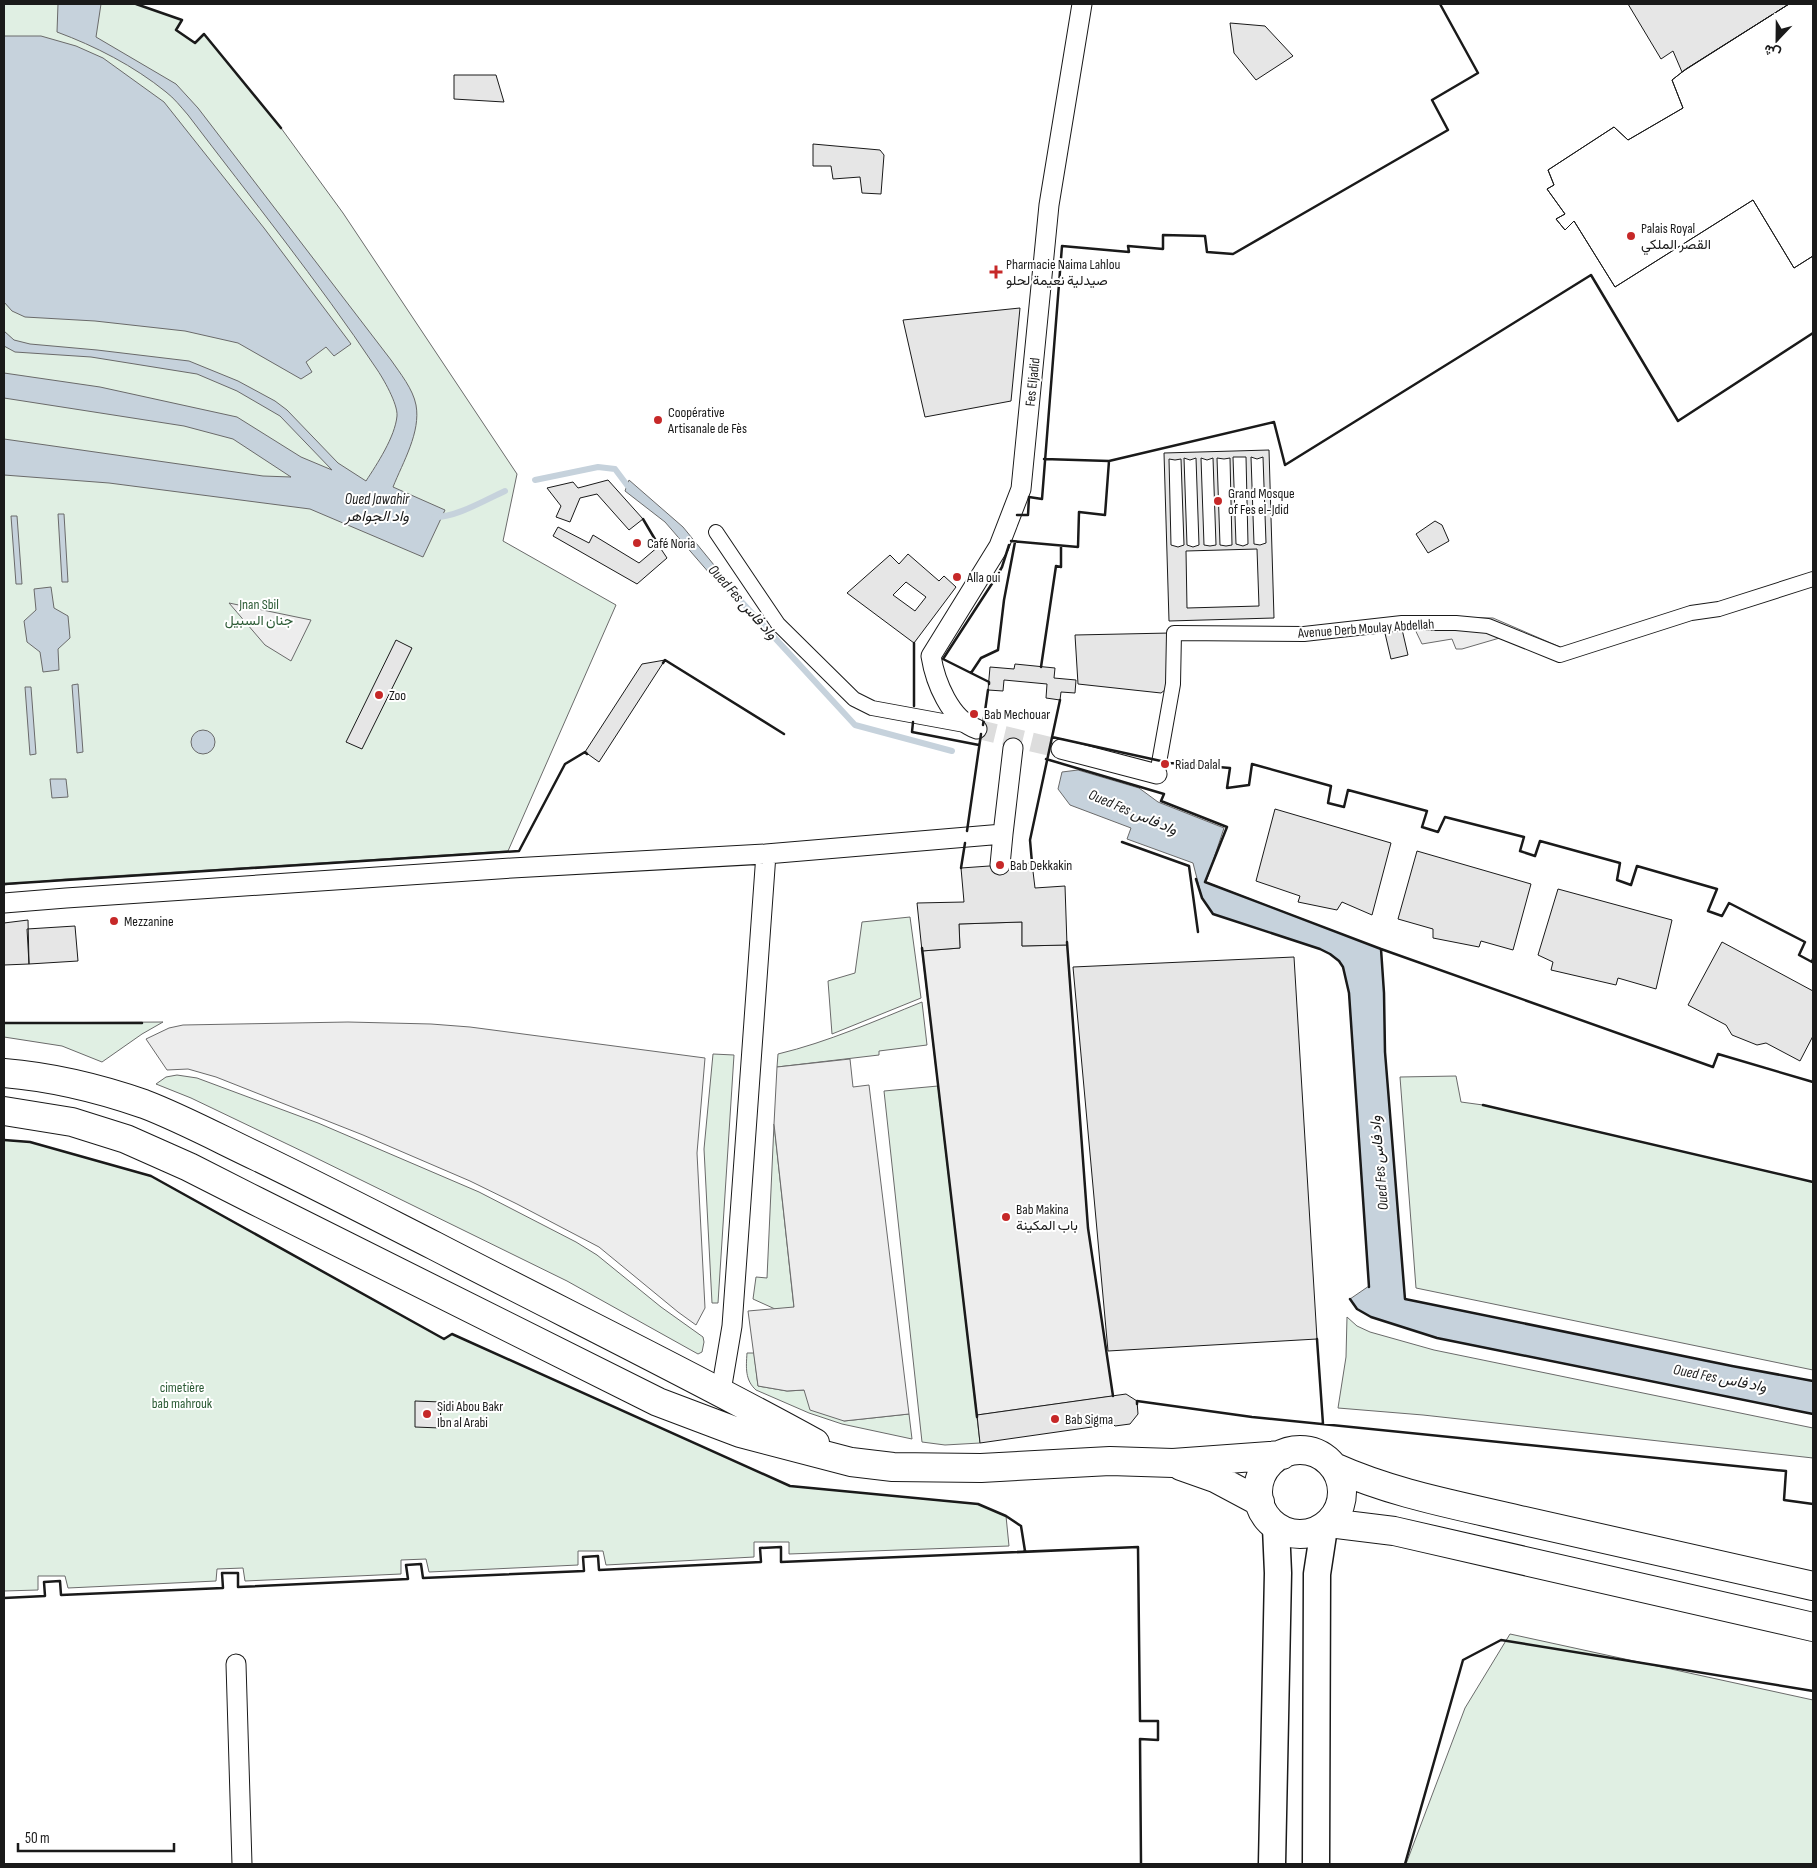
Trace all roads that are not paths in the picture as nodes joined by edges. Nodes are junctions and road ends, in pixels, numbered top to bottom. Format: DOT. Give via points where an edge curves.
graph roads {
  1 [pos="1082,4"];
  2 [pos="716,532"];
  3 [pos="1813,578"];
  4 [pos="974,728"];
  5 [pos="1014,748"];
  6 [pos="1061,749"];
  7 [pos="1158,774"];
  8 [pos="1003,834"];
  9 [pos="766,854"];
  10 [pos="1000,865"];
  11 [pos="4,903"];
  12 [pos="4,1073"];
  13 [pos="4,1111"];
  14 [pos="721,1391"];
  15 [pos="1282,1455"];
  16 [pos="851,1462"];
  17 [pos="1173,1463"];
  18 [pos="1334,1468"];
  19 [pos="1260,1502"];
  20 [pos="1326,1526"];
  21 [pos="1276,1527"];
  22 [pos="1813,1586"];
  23 [pos="1813,1627"];
  24 [pos="236,1664"];
  25 [pos="242,1864"];
  26 [pos="1272,1864"];
  27 [pos="1316,1864"];
  1 -- 4 [label="street, Fes Eljadid" via="1049,205 1021,489 999,546 931,656 940,692 954,711"];
  2 -- 4 [label="street" via="778,624 854,699 872,708"];
  3 -- 7 [label="street, Avenue Derb Moulay Abdellah" via="1560,655 1488,626 1456,623 1402,623 1304,634 1174,633 1173,684"];
  5 -- 8 [label="street"];
  6 -- 7 [label="street, Avenue Derb Moulay Abdellah"];
  8 -- 9 [label="street"];
  8 -- 10 [label="street"];
  9 -- 11 [label="street"];
  9 -- 14 [label="street" via="732,1326"];
  12 -- 14 [label="main road" via="77,1084 146,1105 312,1183"];
  13 -- 16 [label="main road" via="72,1122 126,1139 256,1200 658,1402 740,1433"];
  14 -- 16 [label="main road"];
  15 -- 17 [label="main road"];
  15 -- 18 [label="main road" via="1293,1451 1316,1453"];
  15 -- 19 [label="main road" via="1270,1463 1262,1475 1258,1488"];
  16 -- 17 [label="main road" via="893,1467 981,1468 1110,1461"];
  17 -- 19 [label="main road" via="1214,1478"];
  18 -- 20 [label="main road" via="1341,1481 1342,1496 1338,1511"];
  18 -- 22 [label="main road" via="1399,1491"];
  19 -- 21 [label="main road" via="1263,1512"];
  20 -- 21 [label="main road" via="1300,1535"];
  20 -- 23 [label="main road" via="1394,1531"];
  20 -- 27 [label="main road" via="1317,1574"];
  21 -- 26 [label="main road" via="1278,1573"];
  24 -- 25 [label="street"];
}
